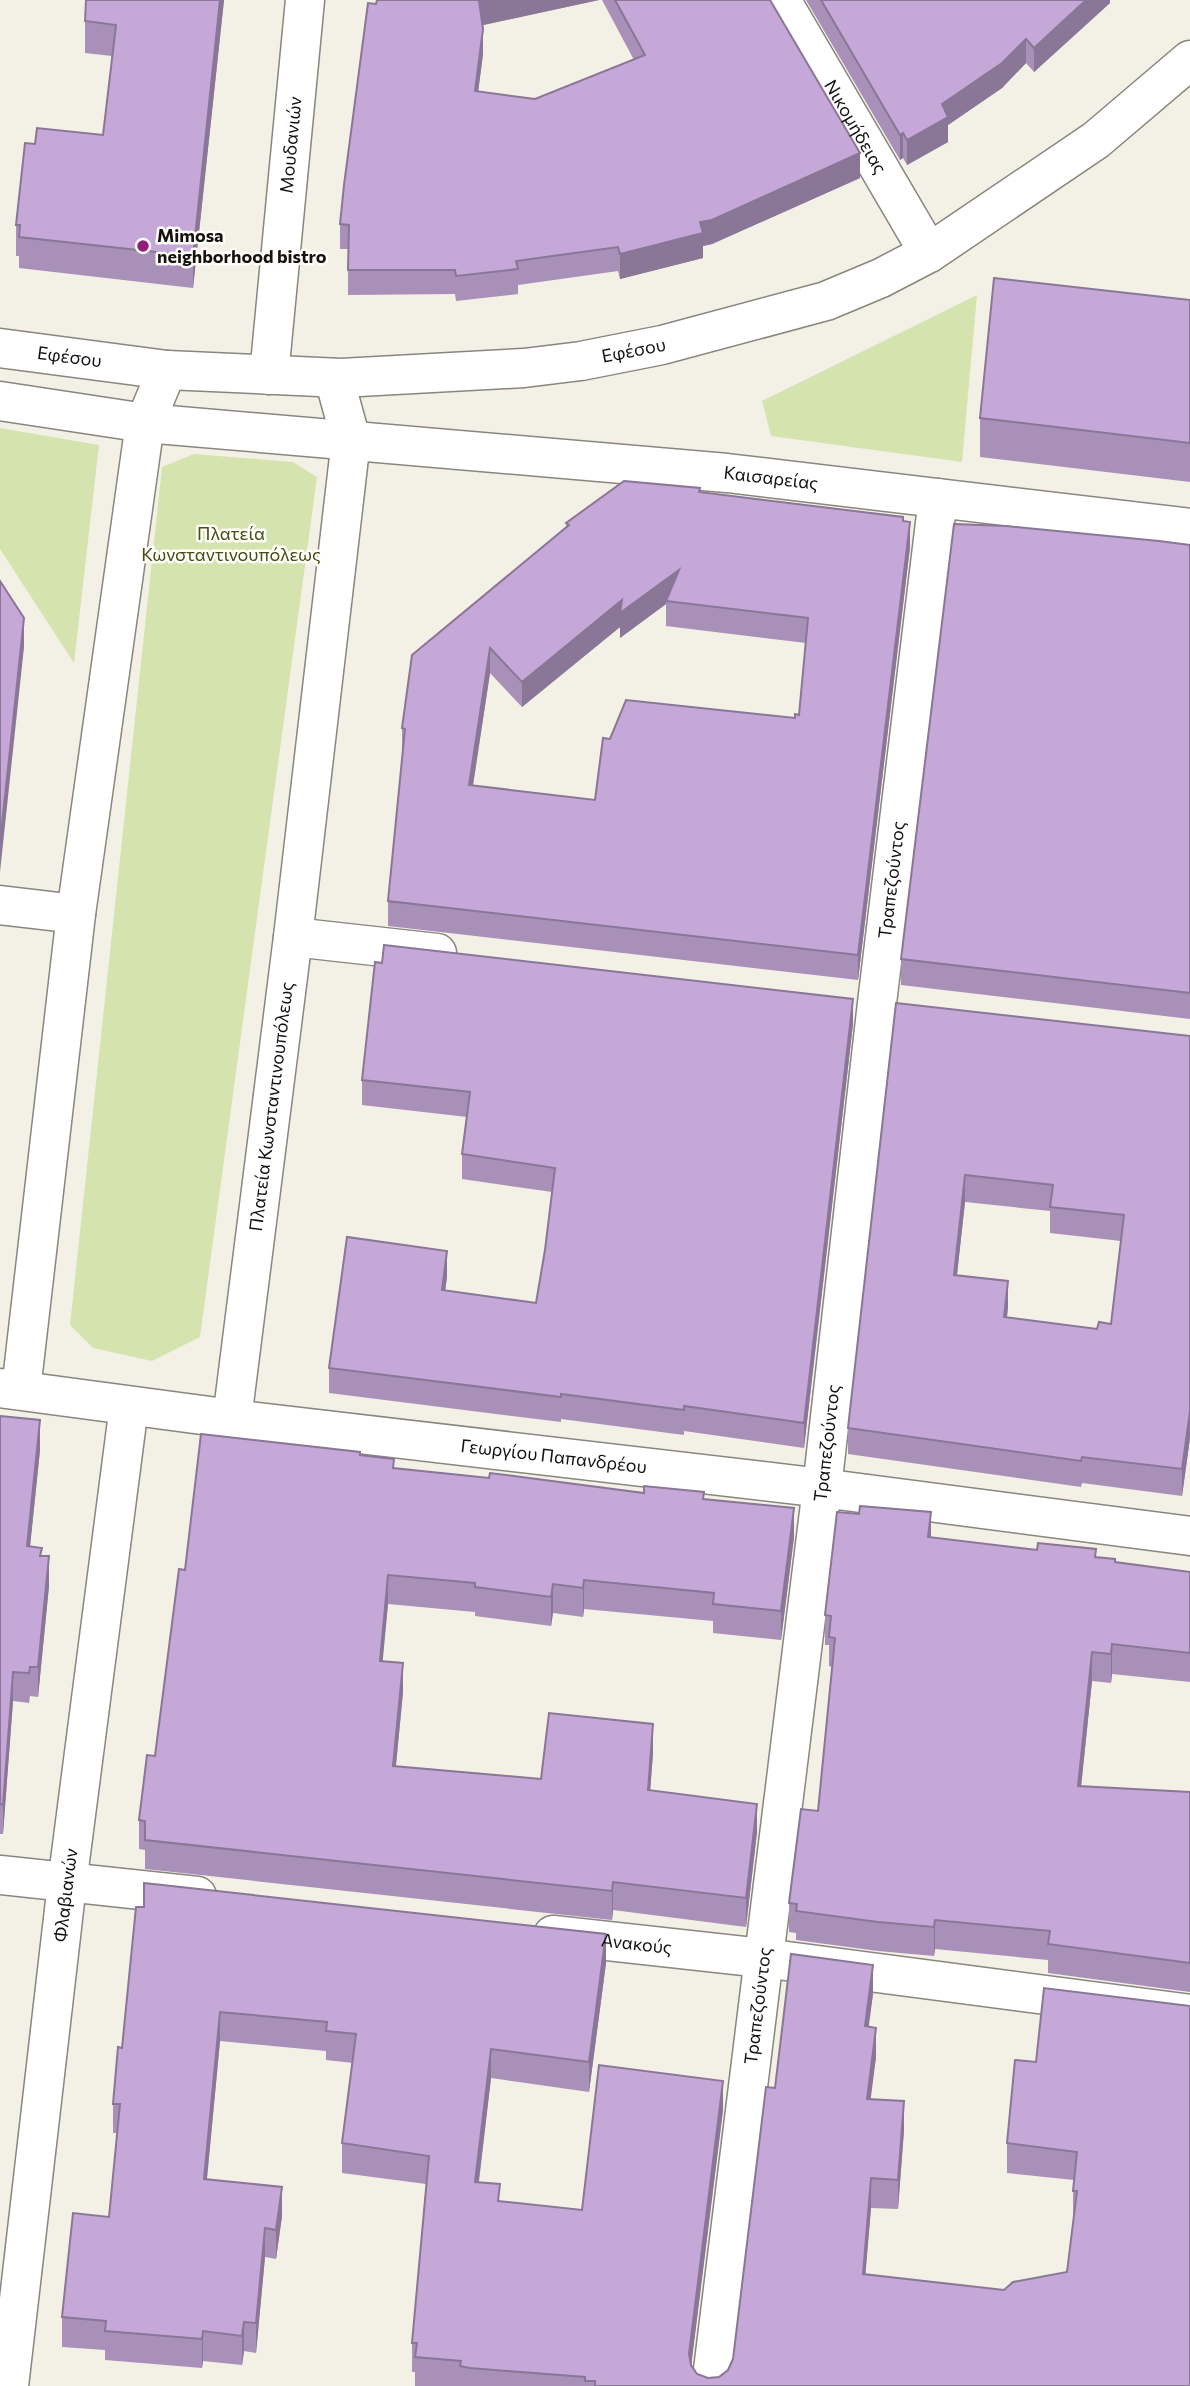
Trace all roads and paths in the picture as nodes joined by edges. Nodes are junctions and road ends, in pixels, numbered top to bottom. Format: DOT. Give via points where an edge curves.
graph roads {
  1 [pos="305,0"];
  2 [pos="781,0"];
  3 [pos="1190,60"];
  4 [pos="929,253"];
  5 [pos="0,348"];
  6 [pos="167,370"];
  7 [pos="269,375"];
  8 [pos="334,378"];
  9 [pos="0,401"];
  10 [pos="145,424"];
  11 [pos="351,440"];
  12 [pos="938,498"];
  13 [pos="1190,528"];
  14 [pos="0,905"];
  15 [pos="76,914"];
  16 [pos="293,937"];
  17 [pos="474,958"];
  18 [pos="863,1002"];
  19 [pos="918,1008"];
  20 [pos="10,1389"];
  21 [pos="129,1406"];
  22 [pos="232,1419"];
  23 [pos="822,1488"];
  24 [pos="1190,1536"];
  25 [pos="0,1875"];
  26 [pos="67,1884"];
  27 [pos="236,1900"];
  28 [pos="514,1931"];
  29 [pos="763,1958"];
  30 [pos="1190,2014"];
  31 [pos="9,2386"];
  32 [pos="711,2386"];
  1 -- 7 [label="street, Μουδανιών"];
  2 -- 4 [label="street, Νικομήδειας"];
  3 -- 4 [label="street, Εφέσου" via="1096,140"];
  4 -- 8 [label="street, Εφέσου" via="826,301 662,345 524,368"];
  5 -- 6 [label="street, Εφέσου"];
  6 -- 7 [label="street, Εφέσου"];
  6 -- 10 [label="street"];
  7 -- 8 [label="street, Εφέσου"];
  8 -- 11 [label="street, Πλατεία Κωνσταντινουπόλεως"];
  9 -- 10 [label="street"];
  10 -- 11 [label="street"];
  10 -- 15 [label="street"];
  11 -- 12 [label="street, Καισαρείας" via="727,473"];
  11 -- 16 [label="street, Πλατεία Κωνσταντινουπόλεως"];
  12 -- 13 [label="street, Καισαρείας"];
  12 -- 18 [label="street, Τραπεζούντος"];
  14 -- 15 [label="street"];
  15 -- 20 [label="street"];
  16 -- 17 [label="street"];
  16 -- 22 [label="street, Πλατεία Κωνσταντινουπόλεως"];
  18 -- 19 [label="street"];
  18 -- 23 [label="street, Τραπεζούντος"];
  20 -- 21 [label="street, Γεωργίου Παπανδρέου"];
  21 -- 22 [label="street, Γεωργίου Παπανδρέου"];
  21 -- 26 [label="street, Φλαβιανών"];
  22 -- 23 [label="street, Γεωργίου Παπανδρέου"];
  23 -- 24 [label="street, Γεωργίου Παπανδρέου"];
  23 -- 29 [label="street, Τραπεζούντος"];
  25 -- 26 [label="street"];
  26 -- 27 [label="street"];
  26 -- 31 [label="street, Φλαβιανών"];
  28 -- 29 [label="street, Ανακούς"];
  29 -- 30 [label="street, Ανακούς"];
  29 -- 32 [label="street, Τραπεζούντος"];
}
